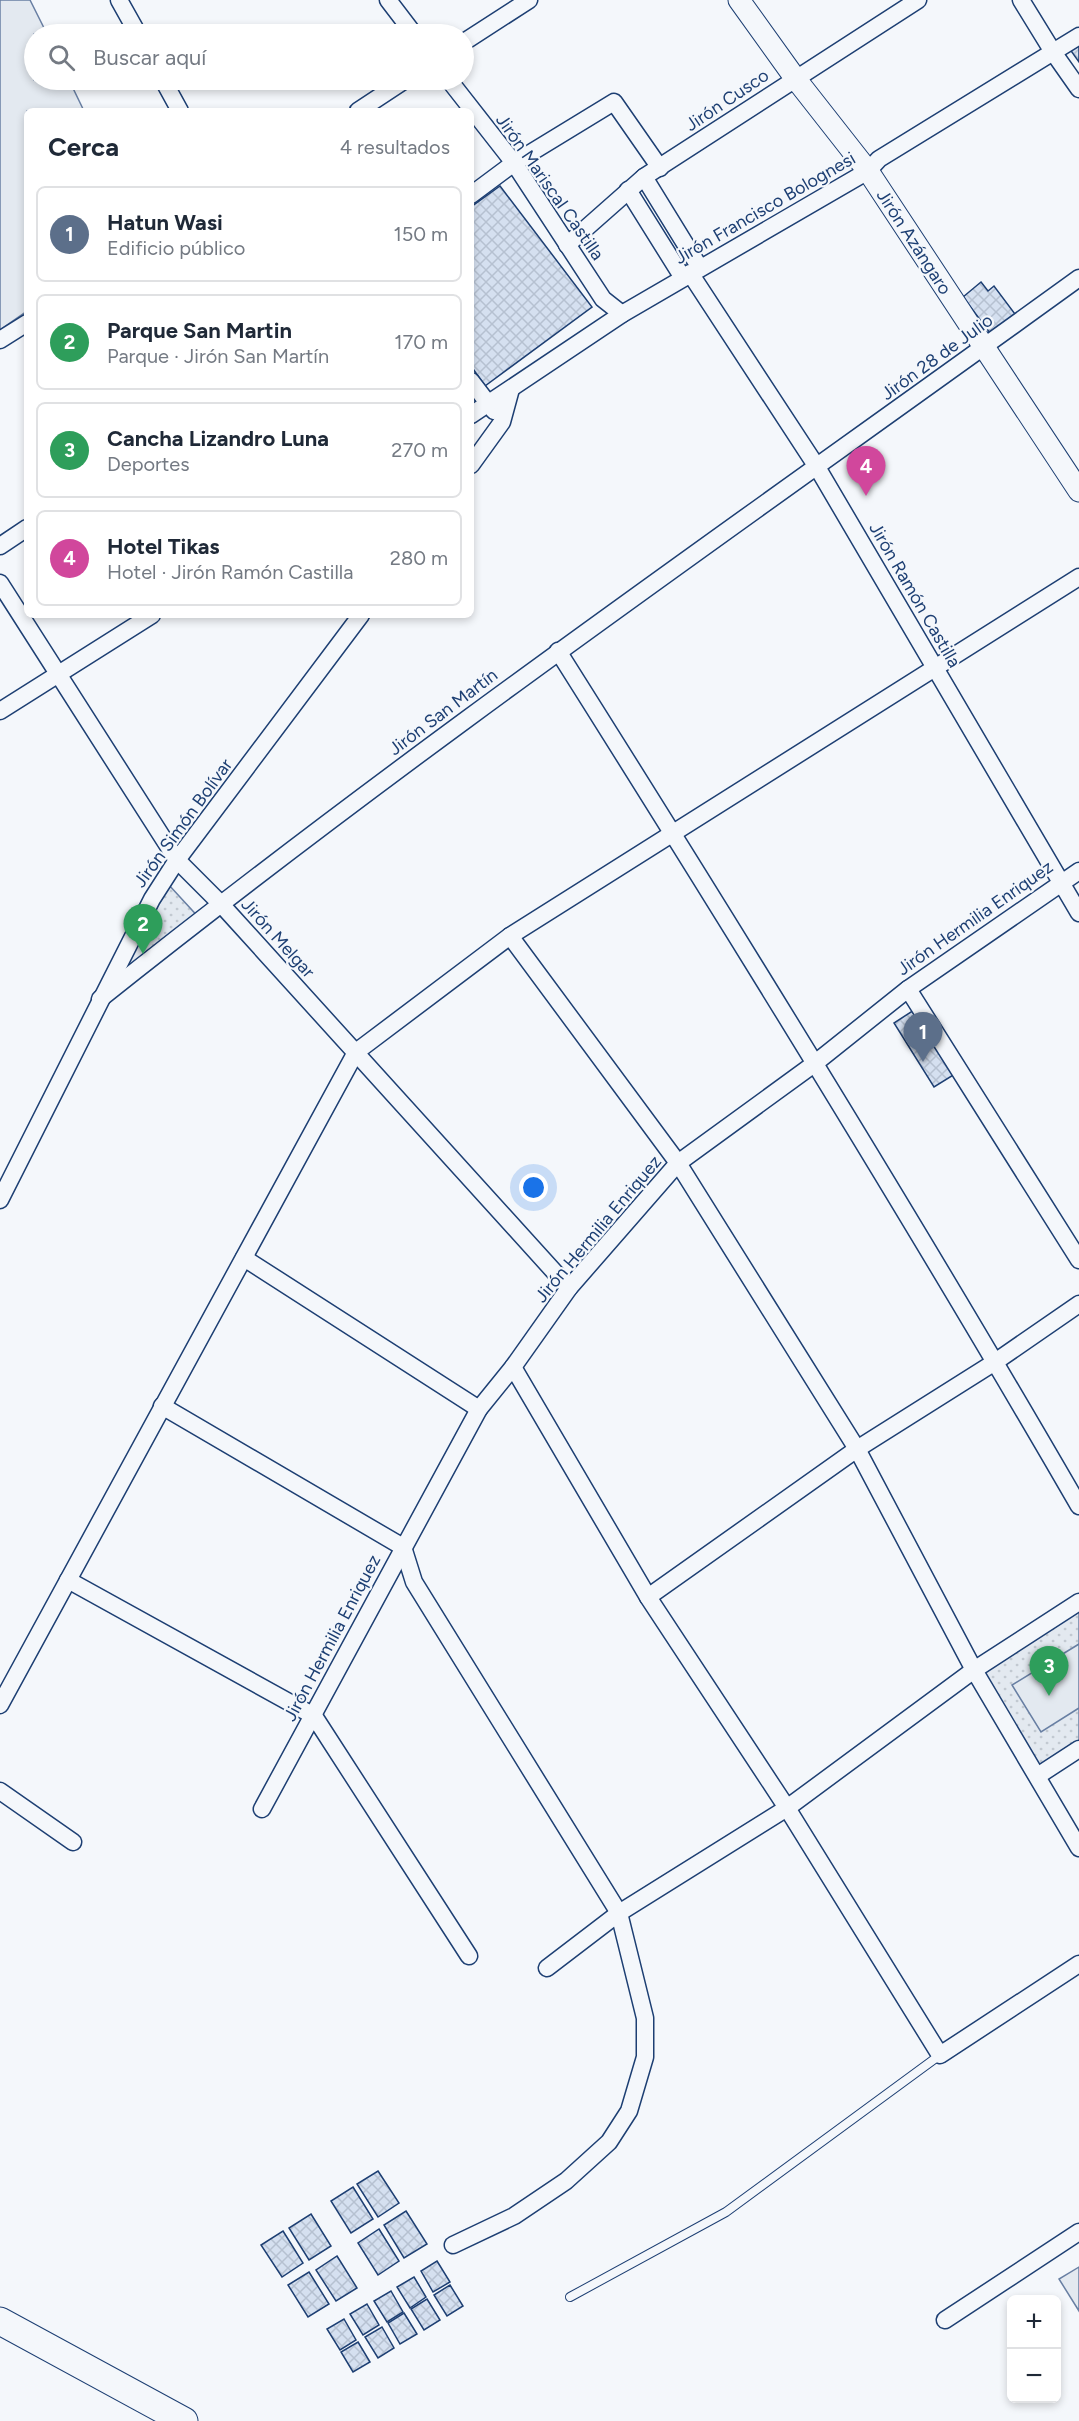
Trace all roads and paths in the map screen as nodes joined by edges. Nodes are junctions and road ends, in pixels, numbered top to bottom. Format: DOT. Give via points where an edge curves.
graph roads {
  1 [pos="119,0"];
  2 [pos="388,0"];
  3 [pos="529,0"];
  4 [pos="739,0"];
  5 [pos="918,0"];
  6 [pos="1021,0"];
  7 [pos="132,24"];
  8 [pos="406,24"];
  9 [pos="474,36"];
  10 [pos="1079,36"];
  11 [pos="1053,52"];
  12 [pos="795,78"];
  13 [pos="1079,89"];
  14 [pos="168,90"];
  15 [pos="390,90"];
  16 [pos="457,90"];
  17 [pos="178,108"];
  18 [pos="363,108"];
  19 [pos="471,108"];
  20 [pos="474,112"];
  21 [pos="514,163"];
  22 [pos="660,168"];
  23 [pos="868,171"];
  24 [pos="644,177"];
  25 [pos="628,190"];
  26 [pos="474,193"];
  27 [pos="567,244"];
  28 [pos="691,273"];
  29 [pos="1079,278"];
  30 [pos="622,314"];
  31 [pos="24,325"];
  32 [pos="0,340"];
  33 [pos="983,348"];
  34 [pos="474,385"];
  35 [pos="511,389"];
  36 [pos="488,404"];
  37 [pos="474,413"];
  38 [pos="502,422"];
  39 [pos="474,461"];
  40 [pos="817,467"];
  41 [pos="1079,491"];
  42 [pos="24,530"];
  43 [pos="0,546"];
  44 [pos="1079,577"];
  45 [pos="0,583"];
  46 [pos="147,618"];
  47 [pos="359,618"];
  48 [pos="558,651"];
  49 [pos="934,667"];
  50 [pos="57,675"];
  51 [pos="0,711"];
  52 [pos="672,832"];
  53 [pos="177,860"];
  54 [pos="1079,871"];
  55 [pos="1061,882"];
  56 [pos="220,903"];
  57 [pos="1079,913"];
  58 [pos="510,936"];
  59 [pos="908,988"];
  60 [pos="100,999"];
  61 [pos="356,1052"];
  62 [pos="814,1064"];
  63 [pos="678,1163"];
  64 [pos="0,1200"];
  65 [pos="244,1258"];
  66 [pos="1079,1260"];
  67 [pos="568,1288"];
  68 [pos="1079,1304"];
  69 [pos="995,1362"];
  70 [pos="513,1367"];
  71 [pos="162,1406"];
  72 [pos="479,1409"];
  73 [pos="857,1449"];
  74 [pos="1079,1506"];
  75 [pos="403,1547"];
  76 [pos="68,1580"];
  77 [pos="648,1597"];
  78 [pos="1079,1602"];
  79 [pos="974,1670"];
  80 [pos="0,1705"];
  81 [pos="314,1716"];
  82 [pos="1079,1749"];
  83 [pos="1039,1775"];
  84 [pos="0,1791"];
  85 [pos="787,1808"];
  86 [pos="262,1809"];
  87 [pos="73,1842"];
  88 [pos="1079,1848"];
  89 [pos="619,1913"];
  90 [pos="469,1956"];
  91 [pos="1079,1964"];
  92 [pos="547,1968"];
  93 [pos="940,2055"];
  94 [pos="1079,2232"];
  95 [pos="453,2246"];
  96 [pos="570,2297"];
  97 [pos="0,2320"];
  98 [pos="945,2320"];
  99 [pos="184,2421"];
  1 -- 7 [label="street"];
  2 -- 8 [label="street"];
  3 -- 9 [label="street"];
  4 -- 12 [label="street, Jirón Azángaro"];
  5 -- 12 [label="street, Jirón Cusco"];
  6 -- 11 [label="street"];
  10 -- 11 [label="street, Jirón Francisco Bolognesi"];
  11 -- 13 [label="street"];
  11 -- 23 [label="street, Jirón Francisco Bolognesi" via="879,159"];
  12 -- 22 [label="street, Jirón Cusco"];
  12 -- 23 [label="street, Jirón Azángaro"];
  14 -- 17 [label="street"];
  15 -- 18 [label="street"];
  16 -- 19 [label="street, Jirón Mariscal Castilla"];
  20 -- 21 [label="street, Jirón Mariscal Castilla"];
  21 -- 22 [label="street" via="614,102"];
  21 -- 26 [label="street"];
  21 -- 27 [label="street, Jirón Mariscal Castilla"];
  22 -- 24 [label="street, Jirón Cusco"];
  23 -- 28 [label="street, Jirón Francisco Bolognesi"];
  23 -- 33 [label="street, Jirón Azángaro"];
  24 -- 25 [label="street, Jirón Cusco"];
  24 -- 28 [label="street"];
  25 -- 27 [label="street, Jirón Cusco"];
  25 -- 28 [label="street"];
  27 -- 30 [label="street, Jirón Mariscal Castilla" via="603,298"];
  28 -- 30 [label="street, Jirón Francisco Bolognesi"];
  28 -- 40 [label="street, Jirón Ramón Castilla"];
  29 -- 33 [label="street, Jirón 28 de Julio"];
  30 -- 35 [label="street, Jirón Francisco Bolognesi"];
  31 -- 32 [label="street"];
  33 -- 40 [label="street, Jirón 28 de Julio"];
  33 -- 41 [label="street, Jirón Azángaro"];
  34 -- 36 [label="street"];
  35 -- 36 [label="street, Jirón Francisco Bolognesi"];
  35 -- 38 [label="street"];
  36 -- 37 [label="street, Jirón Francisco Bolognesi"];
  36 -- 38 [label="street"];
  38 -- 39 [label="street"];
  40 -- 48 [label="street, Jirón San Martín"];
  40 -- 49 [label="street, Jirón Ramón Castilla"];
  42 -- 43 [label="street"];
  44 -- 49 [label="street"];
  45 -- 50 [label="street, Jirón Melgar"];
  46 -- 50 [label="street"];
  47 -- 53 [label="street, Jirón Simón Bolívar"];
  48 -- 52 [label="street"];
  48 -- 56 [label="street, Jirón San Martín"];
  49 -- 52 [label="street"];
  49 -- 55 [label="street, Jirón Ramón Castilla"];
  50 -- 51 [label="street"];
  50 -- 53 [label="street, Jirón Melgar"];
  52 -- 58 [label="street"];
  52 -- 62 [label="street"];
  53 -- 56 [label="street, Jirón Melgar"];
  53 -- 60 [label="street, Jirón Simón Bolívar"];
  54 -- 55 [label="street, Jirón Hermilia Enriquez"];
  55 -- 57 [label="street, Jirón Ramón Castilla"];
  55 -- 59 [label="street, Jirón Hermilia Enriquez"];
  56 -- 60 [label="street, Jirón San Martín"];
  56 -- 61 [label="street, Jirón Melgar"];
  58 -- 61 [label="street"];
  58 -- 63 [label="street"];
  59 -- 62 [label="street, Jirón Hermilia Enriquez"];
  59 -- 66 [label="street"];
  60 -- 64 [label="street, Jirón Simón Bolívar"];
  61 -- 65 [label="street"];
  61 -- 67 [label="street, Jirón Melgar"];
  62 -- 63 [label="street, Jirón Hermilia Enriquez"];
  62 -- 69 [label="street"];
  63 -- 67 [label="street, Jirón Hermilia Enriquez"];
  63 -- 73 [label="street"];
  65 -- 71 [label="street"];
  65 -- 72 [label="street"];
  67 -- 70 [label="street, Jirón Hermilia Enriquez"];
  68 -- 69 [label="street"];
  69 -- 73 [label="street"];
  69 -- 74 [label="street"];
  70 -- 72 [label="street, Jirón Hermilia Enriquez"];
  70 -- 77 [label="street"];
  71 -- 75 [label="street"];
  71 -- 76 [label="street"];
  72 -- 75 [label="street, Jirón Hermilia Enriquez"];
  73 -- 77 [label="street"];
  73 -- 79 [label="street"];
  75 -- 81 [label="street, Jirón Hermilia Enriquez"];
  75 -- 89 [label="street" via="414,1582"];
  76 -- 80 [label="street"];
  76 -- 81 [label="street"];
  77 -- 85 [label="street"];
  78 -- 79 [label="street"];
  79 -- 83 [label="street"];
  79 -- 85 [label="street"];
  81 -- 86 [label="street, Jirón Hermilia Enriquez"];
  81 -- 90 [label="street"];
  82 -- 83 [label="street"];
  83 -- 88 [label="street"];
  84 -- 87 [label="street"];
  85 -- 89 [label="street"];
  85 -- 93 [label="street"];
  89 -- 92 [label="street"];
  89 -- 95 [label="street" via="645,2018 645,2057 629,2110 609,2142 566,2181 514,2216"];
  91 -- 93 [label="street"];
  93 -- 96 [label="lane" via="726,2212"];
  94 -- 98 [label="street"];
  97 -- 99 [label="highway"];
}
